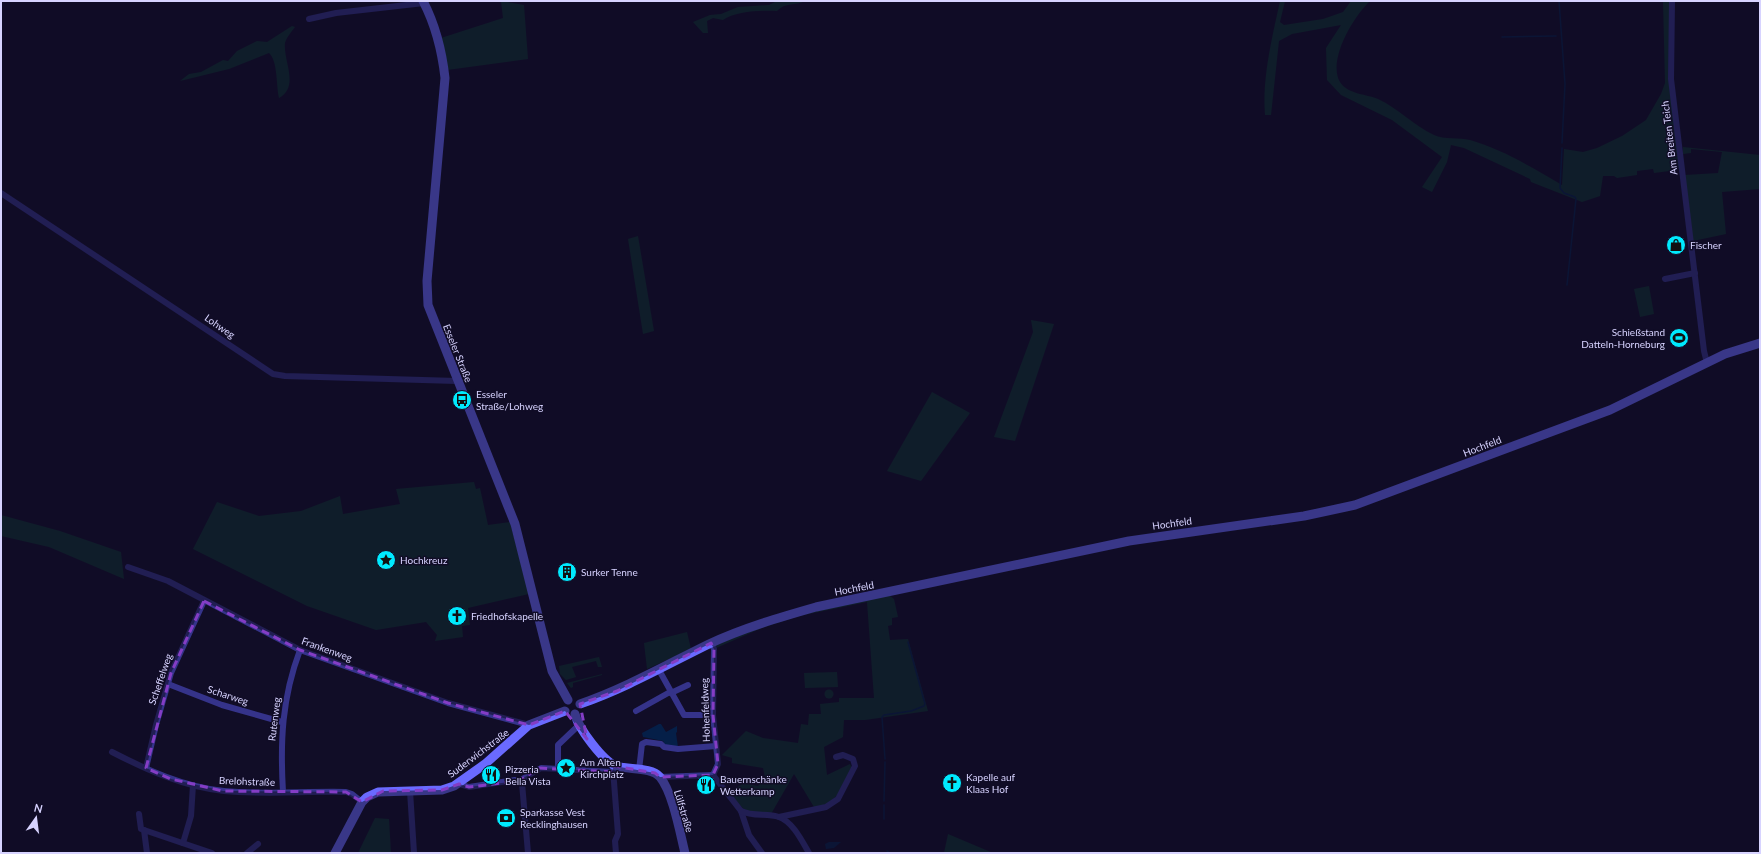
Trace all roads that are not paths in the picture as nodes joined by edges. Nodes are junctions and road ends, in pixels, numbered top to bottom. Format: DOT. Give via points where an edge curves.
graph roads {
  1 [pos="1672,1"];
  2 [pos="423,2"];
  3 [pos="308,19"];
  4 [pos="1,193"];
  5 [pos="1695,272"];
  6 [pos="1665,279"];
  7 [pos="1760,342"];
  8 [pos="1707,363"];
  9 [pos="458,381"];
  10 [pos="128,567"];
  11 [pos="204,601"];
  12 [pos="711,643"];
  13 [pos="300,650"];
  14 [pos="658,670"];
  15 [pos="168,684"];
  16 [pos="688,685"];
  17 [pos="670,692"];
  18 [pos="568,700"];
  19 [pos="580,704"];
  20 [pos="565,711"];
  21 [pos="636,711"];
  22 [pos="575,714"];
  23 [pos="713,715"];
  24 [pos="282,722"];
  25 [pos="529,725"];
  26 [pos="578,725"];
  27 [pos="716,746"];
  28 [pos="112,752"];
  29 [pos="836,757"];
  30 [pos="146,768"];
  31 [pos="558,768"];
  32 [pos="613,768"];
  33 [pos="639,770"];
  34 [pos="713,775"];
  35 [pos="660,777"];
  36 [pos="459,784"];
  37 [pos="521,784"];
  38 [pos="193,785"];
  39 [pos="410,791"];
  40 [pos="282,792"];
  41 [pos="362,802"];
  42 [pos="741,811"];
  43 [pos="139,814"];
  44 [pos="779,817"];
  45 [pos="144,830"];
  46 [pos="184,843"];
  47 [pos="258,844"];
  48 [pos="147,853"];
  49 [pos="212,853"];
  50 [pos="247,853"];
  51 [pos="335,853"];
  52 [pos="414,853"];
  53 [pos="528,853"];
  54 [pos="616,853"];
  55 [pos="685,853"];
  56 [pos="762,853"];
  57 [pos="809,853"];
  1 -- 5 [label="street, Am Breiten Teich" via="1672,79"];
  2 -- 3 [label="street" via="336,12"];
  2 -- 9 [label="street, Esseler Straße" via="437,34 445,78 426,281 428,305"];
  4 -- 9 [label="street, Lohweg" via="273,374"];
  5 -- 6 [label="street"];
  5 -- 8 [label="street, Am Breiten Teich"];
  7 -- 8 [label="street, Hochfeld"];
  8 -- 12 [label="street, Hochfeld" via="1610,410 1354,505 1304,516 1129,541 849,600 782,617"];
  9 -- 18 [label="street, Esseler Straße" via="515,524 552,672"];
  10 -- 11 [label="street, Frankenweg" via="168,581"];
  11 -- 13 [label="street, Frankenweg"];
  11 -- 15 [label="street, Scheffelweg" via="186,637"];
  12 -- 14 [label="street, Hochfeld"];
  12 -- 23 [label="street, Hohenfeldweg" via="714,649"];
  13 -- 24 [label="street, Rutenweg"];
  13 -- 25 [label="street, Frankenweg" via="448,703"];
  14 -- 17 [label="street"];
  14 -- 19 [label="street, Hochfeld" via="617,691"];
  15 -- 24 [label="street, Scharweg" via="222,705"];
  15 -- 30 [label="street, Scheffelweg"];
  16 -- 17 [label="street"];
  17 -- 21 [label="street"];
  17 -- 23 [label="street" via="684,715"];
  18 -- 19 [label="street" via="575,699"];
  18 -- 20 [label="street"];
  19 -- 22 [label="street"];
  20 -- 22 [label="street" via="568,714"];
  20 -- 25 [label="street, Suderwichstraße"];
  22 -- 26 [label="street"];
  23 -- 27 [label="street, Hohenfeldweg"];
  24 -- 40 [label="street, Rutenweg"];
  25 -- 36 [label="street, Suderwichstraße"];
  26 -- 31 [label="street" via="558,745"];
  26 -- 32 [label="street"];
  27 -- 33 [label="street" via="678,749 646,742 642,744"];
  27 -- 34 [label="street, Hohenfeldweg" via="718,764"];
  28 -- 30 [label="street, Brelohstraße"];
  29 -- 44 [label="street" via="843,755 853,759 855,766 838,800 826,807"];
  30 -- 38 [label="street, Brelohstraße"];
  31 -- 32 [label="street"];
  31 -- 37 [label="street" via="540,768"];
  32 -- 33 [label="street"];
  32 -- 54 [label="street" via="618,834 615,841"];
  33 -- 35 [label="street" via="655,773"];
  34 -- 35 [label="street"];
  34 -- 42 [label="street"];
  35 -- 55 [label="street, Lülfstraße" via="673,808"];
  36 -- 37 [label="street" via="469,787 515,780"];
  36 -- 39 [label="street, Suderwichstraße" via="442,790"];
  37 -- 53 [label="street"];
  38 -- 40 [label="street, Brelohstraße" via="240,792"];
  38 -- 46 [label="street" via="191,816"];
  39 -- 41 [label="street, Suderwichstraße" via="378,792"];
  39 -- 52 [label="street"];
  40 -- 41 [label="street, Brelohstraße" via="346,792"];
  41 -- 51 [label="street"];
  42 -- 44 [label="street" via="747,814"];
  42 -- 56 [label="street" via="749,835"];
  43 -- 45 [label="street" via="141,829"];
  44 -- 57 [label="street" via="796,831"];
  45 -- 46 [label="street"];
  45 -- 48 [label="street"];
  46 -- 49 [label="street"];
  47 -- 50 [label="street"];
}
